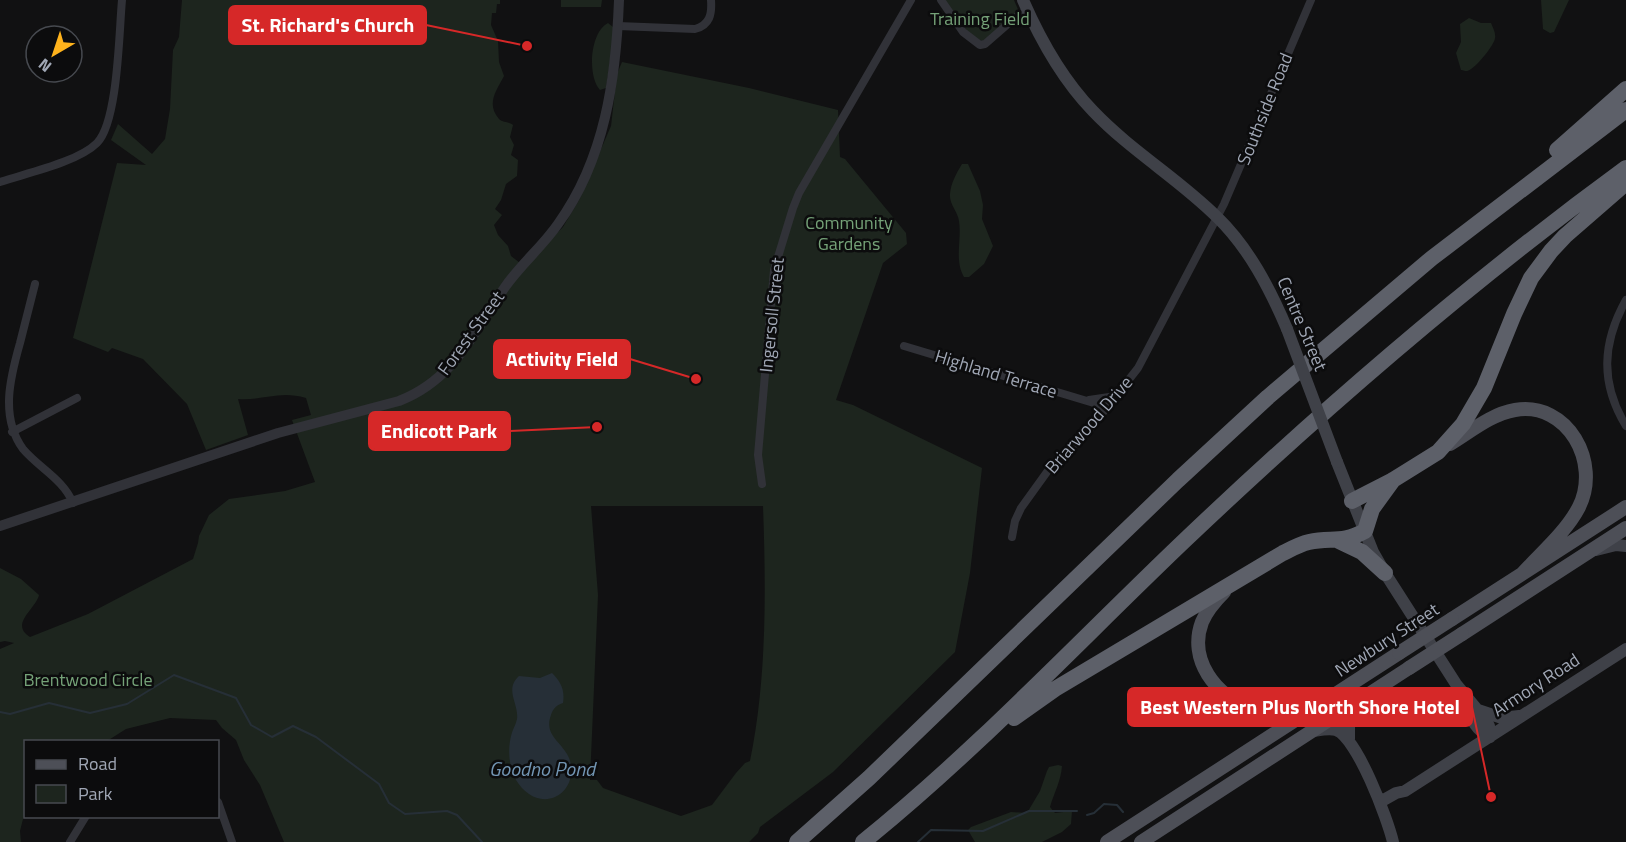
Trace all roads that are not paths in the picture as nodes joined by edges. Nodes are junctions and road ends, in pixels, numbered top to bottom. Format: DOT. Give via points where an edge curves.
graph roads {
  1 [pos="122,0"];
  2 [pos="619,0"];
  3 [pos="711,0"];
  4 [pos="911,0"];
  5 [pos="941,0"];
  6 [pos="1311,0"];
  7 [pos="1025,5"];
  8 [pos="618,27"];
  9 [pos="1626,89"];
  10 [pos="1626,110"];
  11 [pos="1626,168"];
  12 [pos="0,182"];
  13 [pos="1626,183"];
  14 [pos="1506,200"];
  15 [pos="1218,218"];
  16 [pos="35,284"];
  17 [pos="1626,300"];
  18 [pos="904,346"];
  19 [pos="1116,396"];
  20 [pos="77,398"];
  21 [pos="1089,400"];
  22 [pos="1107,407"];
  23 [pos="1626,426"];
  24 [pos="12,432"];
  25 [pos="1438,452"];
  26 [pos="1393,480"];
  27 [pos="762,484"];
  28 [pos="1352,501"];
  29 [pos="73,503"];
  30 [pos="1626,507"];
  31 [pos="0,526"];
  32 [pos="1626,528"];
  33 [pos="1365,531"];
  34 [pos="1012,537"];
  35 [pos="1339,541"];
  36 [pos="1626,546"];
  37 [pos="1589,553"];
  38 [pos="1385,573"];
  39 [pos="1522,574"];
  40 [pos="1231,585"];
  41 [pos="1626,649"];
  42 [pos="1334,696"];
  43 [pos="1358,702"];
  44 [pos="1474,713"];
  45 [pos="1523,715"];
  46 [pos="1313,731"];
  47 [pos="1490,736"];
  48 [pos="1348,739"];
  49 [pos="1459,757"];
  50 [pos="958,758"];
  51 [pos="1370,779"];
  52 [pos="1401,792"];
  53 [pos="219,805"];
  54 [pos="1382,807"];
  55 [pos="85,818"];
  56 [pos="70,842"];
  57 [pos="232,842"];
  58 [pos="797,842"];
  59 [pos="863,842"];
  60 [pos="1107,842"];
  61 [pos="1140,842"];
  62 [pos="1393,842"];
  1 -- 12 [label="street" via="112,112 104,135 77,156"];
  2 -- 8 [label="street, Forest Street"];
  3 -- 8 [label="street" via="712,12 702,27"];
  4 -- 27 [label="street, Ingersoll Street" via="800,193 782,242 774,270 758,455"];
  5 -- 7 [label="street" via="963,32 980,45"];
  6 -- 15 [label="street, Southside Road"];
  7 -- 15 [label="main road, Centre Street" via="1065,76 1094,112"];
  8 -- 29 [label="street, Forest Street" via="603,128 584,178 559,223 521,266 439,379 399,401 278,433"];
  9 -- 14 [label="highway"];
  10 -- 14 [label="highway"];
  11 -- 50 [label="highway" via="1484,278 1318,418"];
  13 -- 25 [label="highway" via="1565,236 1542,263 1522,296 1474,408"];
  14 -- 58 [label="highway" via="1268,397"];
  15 -- 19 [label="street, Briarwood Drive" via="1138,368"];
  15 -- 28 [label="main road, Centre Street, bridge" via="1260,274 1287,329"];
  16 -- 24 [label="street" via="8,385 7,416"];
  17 -- 23 [label="street" via="1613,327 1607,358 1611,394"];
  18 -- 21 [label="street, Highland Terrace"];
  19 -- 21 [label="street, Highland Terrace"];
  19 -- 22 [label="street, Briarwood Drive"];
  20 -- 24 [label="street"];
  21 -- 22 [label="street, Highland Terrace"];
  22 -- 34 [label="street, Briarwood Drive" via="1052,465 1021,508"];
  24 -- 29 [label="street" via="21,448 63,487"];
  25 -- 26 [label="highway"];
  25 -- 39 [label="main road" via="1492,418 1516,410 1548,414 1577,440 1585,468 1579,506"];
  26 -- 28 [label="highway"];
  26 -- 33 [label="highway" via="1372,508"];
  28 -- 33 [label="main road, Centre Street"];
  29 -- 31 [label="street, Forest Street"];
  30 -- 39 [label="main road, Newbury Street"];
  32 -- 37 [label="main road, Newbury Street"];
  33 -- 35 [label="highway"];
  33 -- 38 [label="main road, Centre Street"];
  35 -- 38 [label="highway" via="1362,552"];
  35 -- 40 [label="highway" via="1317,540 1297,546"];
  36 -- 37 [label="main road"];
  37 -- 43 [label="main road, Newbury Street, bridge"];
  38 -- 44 [label="main road, Centre Street"];
  39 -- 42 [label="main road, Newbury Street, bridge"];
  40 -- 42 [label="main road" via="1207,612 1199,633 1200,657 1210,679 1227,696 1262,708 1296,706"];
  40 -- 50 [label="highway" via="1055,689"];
  41 -- 45 [label="main road, Armory Road"];
  42 -- 60 [label="main road, Newbury Street"];
  43 -- 46 [label="main road, Newbury Street"];
  43 -- 48 [label="main road" via="1349,722"];
  44 -- 45 [label="main road" via="1502,718"];
  44 -- 47 [label="main road, Centre Street" via="1489,726"];
  44 -- 49 [label="main road" via="1469,740"];
  45 -- 47 [label="main road, Armory Road"];
  46 -- 48 [label="main road" via="1336,730"];
  46 -- 61 [label="main road, Newbury Street"];
  47 -- 49 [label="main road, Armory Road"];
  48 -- 51 [label="main road"];
  49 -- 52 [label="main road, Armory Road"];
  50 -- 59 [label="highway"];
  51 -- 52 [label="main road" via="1384,789"];
  51 -- 54 [label="main road"];
  52 -- 54 [label="main road, Armory Road"];
  53 -- 57 [label="street"];
  54 -- 62 [label="main road"];
  55 -- 56 [label="street"];
}
